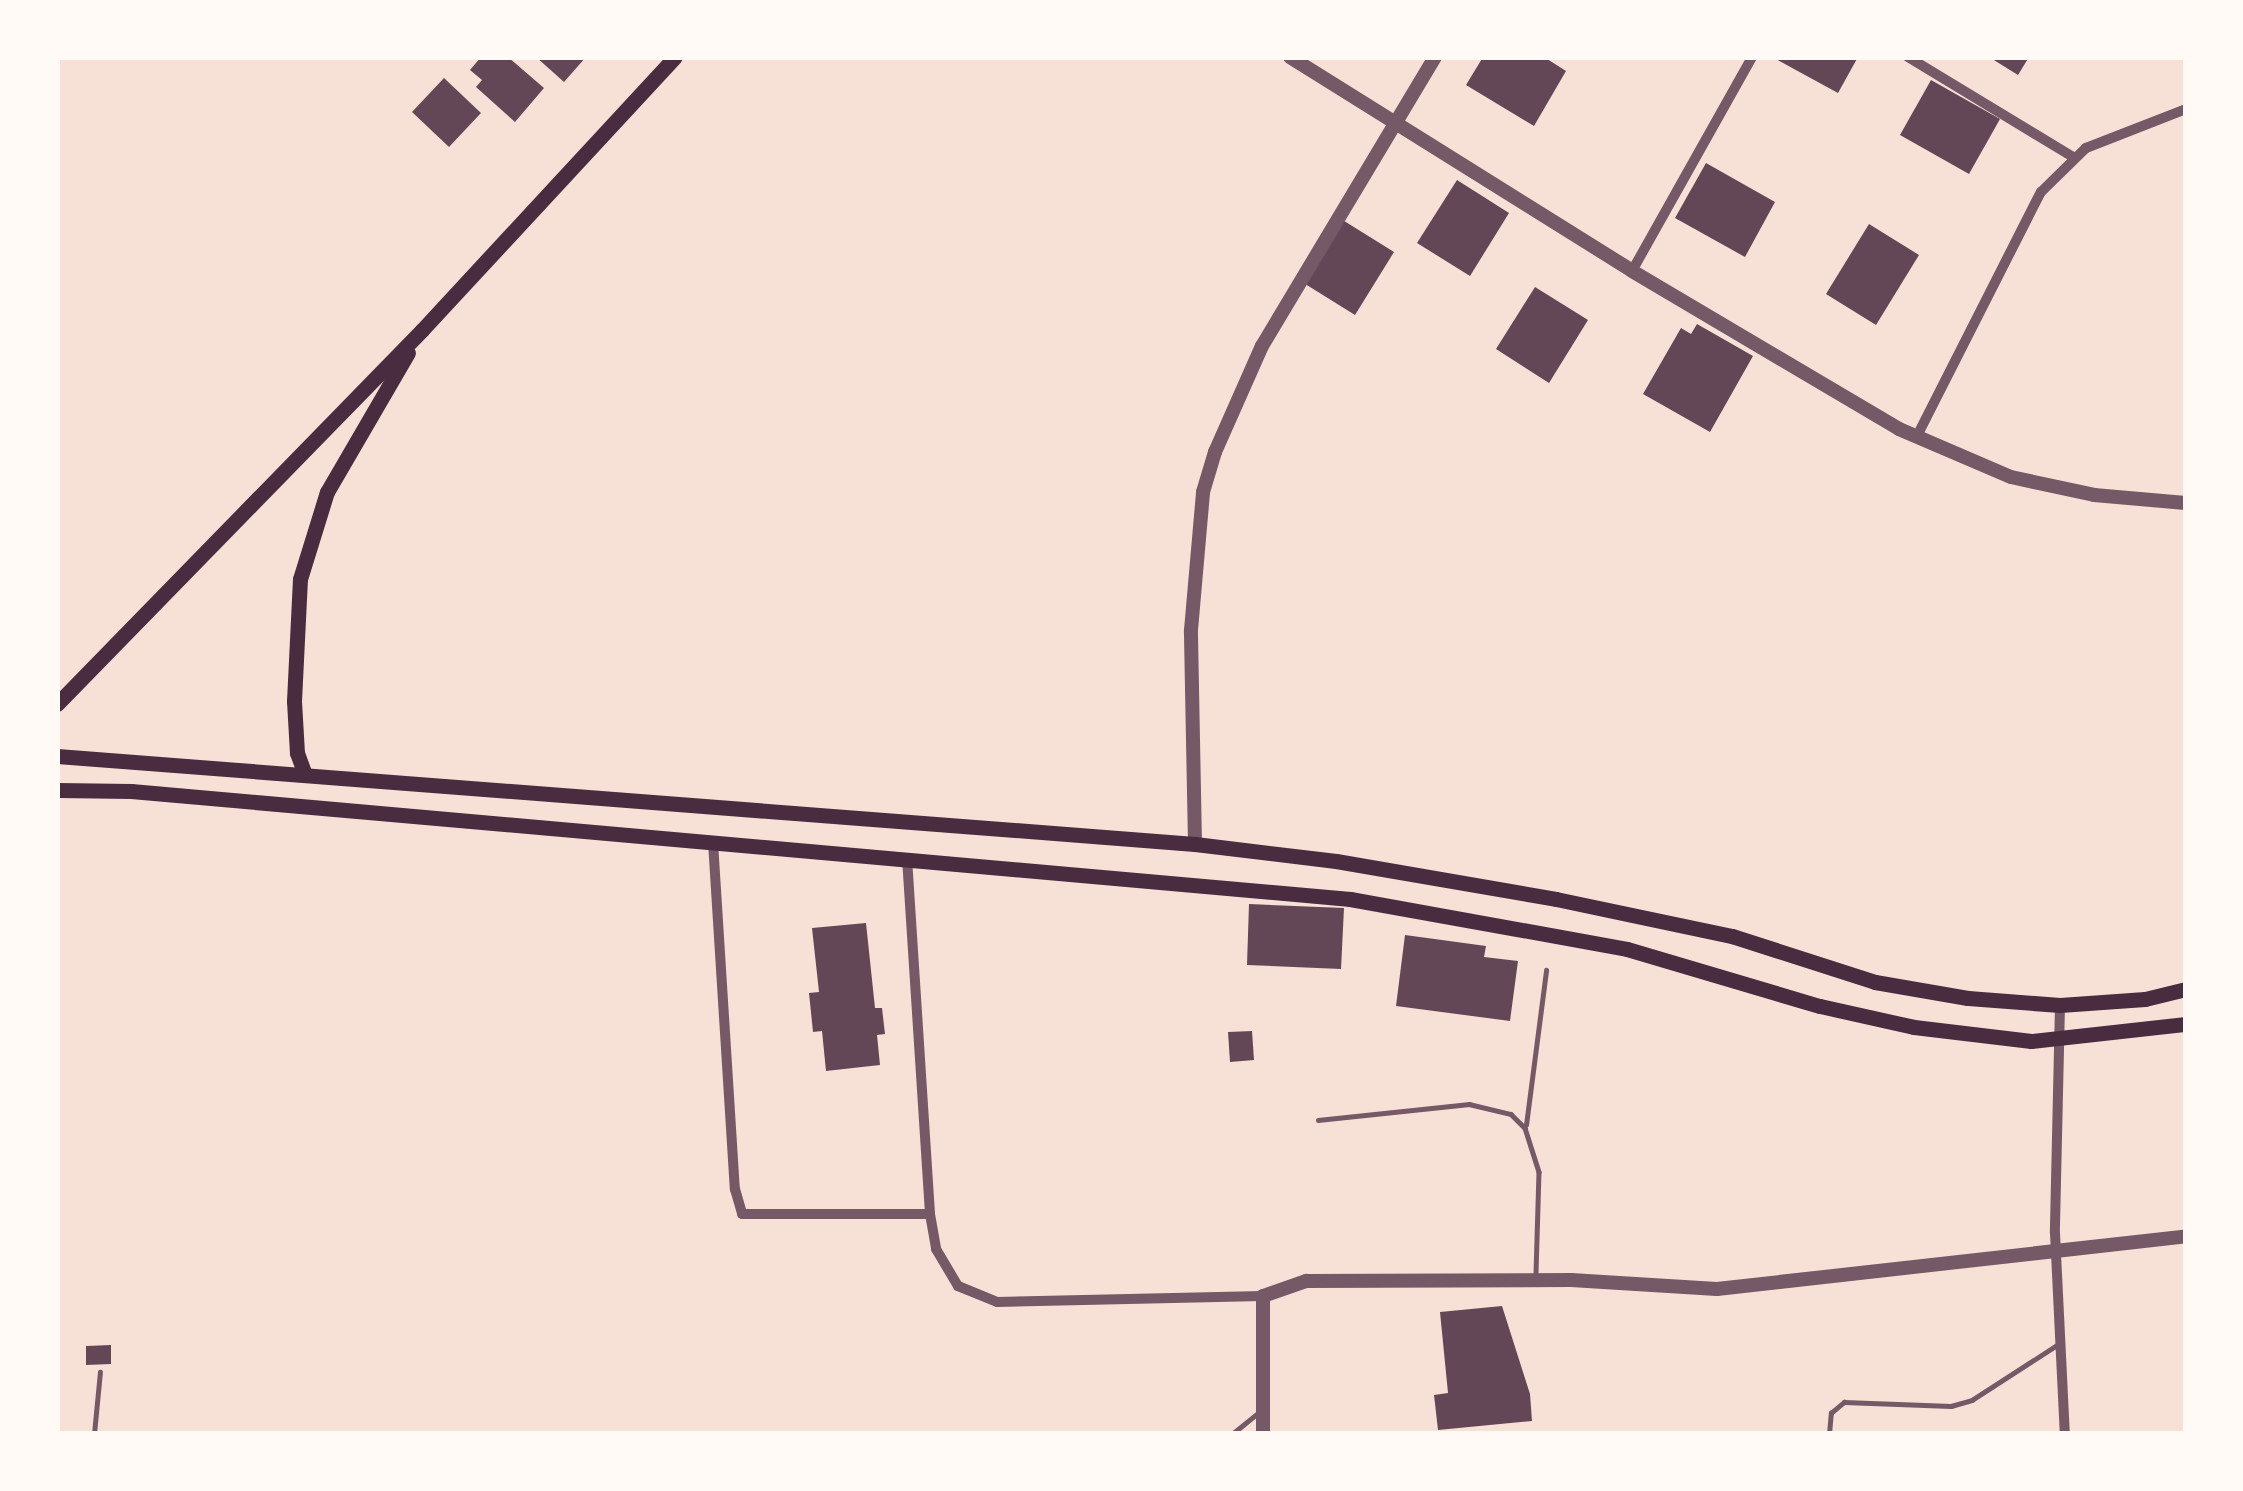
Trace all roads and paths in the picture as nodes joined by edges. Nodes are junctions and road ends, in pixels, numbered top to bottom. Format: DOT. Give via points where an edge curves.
graph roads {
  1 [pos="675,57"];
  2 [pos="1290,57"];
  3 [pos="1435,57"];
  4 [pos="1752,57"];
  5 [pos="1908,57"];
  6 [pos="2186,109"];
  7 [pos="1394,119"];
  8 [pos="2073,157"];
  9 [pos="1632,272"];
  10 [pos="422,330"];
  11 [pos="1917,436"];
  12 [pos="2186,503"];
  13 [pos="57,704"];
  14 [pos="57,756"];
  15 [pos="304,772"];
  16 [pos="57,790"];
  17 [pos="713,842"];
  18 [pos="1195,844"];
  19 [pos="907,858"];
  20 [pos="1546,970"];
  21 [pos="2186,989"];
  22 [pos="2060,1005"];
  23 [pos="2186,1024"];
  24 [pos="2059,1038"];
  25 [pos="1318,1120"];
  26 [pos="1525,1129"];
  27 [pos="930,1214"];
  28 [pos="2186,1236"];
  29 [pos="2055,1252"];
  30 [pos="1536,1280"];
  31 [pos="1263,1296"];
  32 [pos="2060,1343"];
  33 [pos="100,1372"];
  34 [pos="1262,1410"];
  35 [pos="94,1434"];
  36 [pos="1232,1434"];
  37 [pos="1263,1434"];
  38 [pos="1829,1434"];
  39 [pos="2065,1434"];
  1 -- 10 [label="main road"];
  2 -- 7 [label="street"];
  3 -- 7 [label="street"];
  4 -- 9 [label="street"];
  5 -- 8 [label="street"];
  6 -- 8 [label="street"];
  7 -- 9 [label="street"];
  7 -- 18 [label="street" via="1237,391 1203,492 1191,630"];
  8 -- 11 [label="street" via="2042,193"];
  9 -- 11 [label="street"];
  10 -- 13 [label="main road"];
  10 -- 15 [label="main road" via="327,492 300,579 294,701"];
  11 -- 12 [label="street" via="2011,477"];
  14 -- 15 [label="main road"];
  15 -- 18 [label="main road"];
  16 -- 17 [label="main road"];
  17 -- 19 [label="main road"];
  17 -- 27 [label="street" via="742,1214"];
  18 -- 22 [label="main road" via="1556,899 1732,936 1875,982"];
  19 -- 24 [label="main road" via="1391,906 1627,949 1914,1027"];
  19 -- 27 [label="street"];
  20 -- 26 [label="lane"];
  21 -- 22 [label="main road"];
  22 -- 24 [label="street"];
  23 -- 24 [label="main road"];
  24 -- 29 [label="street"];
  25 -- 26 [label="lane" via="1492,1105"];
  26 -- 30 [label="lane" via="1539,1172"];
  27 -- 31 [label="street" via="947,1272 977,1298"];
  28 -- 29 [label="street"];
  29 -- 30 [label="street" via="1717,1289"];
  29 -- 32 [label="street"];
  30 -- 31 [label="street" via="1306,1281"];
  31 -- 34 [label="street"];
  32 -- 38 [label="lane" via="1951,1406 1844,1402 1832,1413"];
  32 -- 39 [label="street"];
  33 -- 35 [label="lane"];
  34 -- 36 [label="lane"];
  34 -- 37 [label="street"];
}
